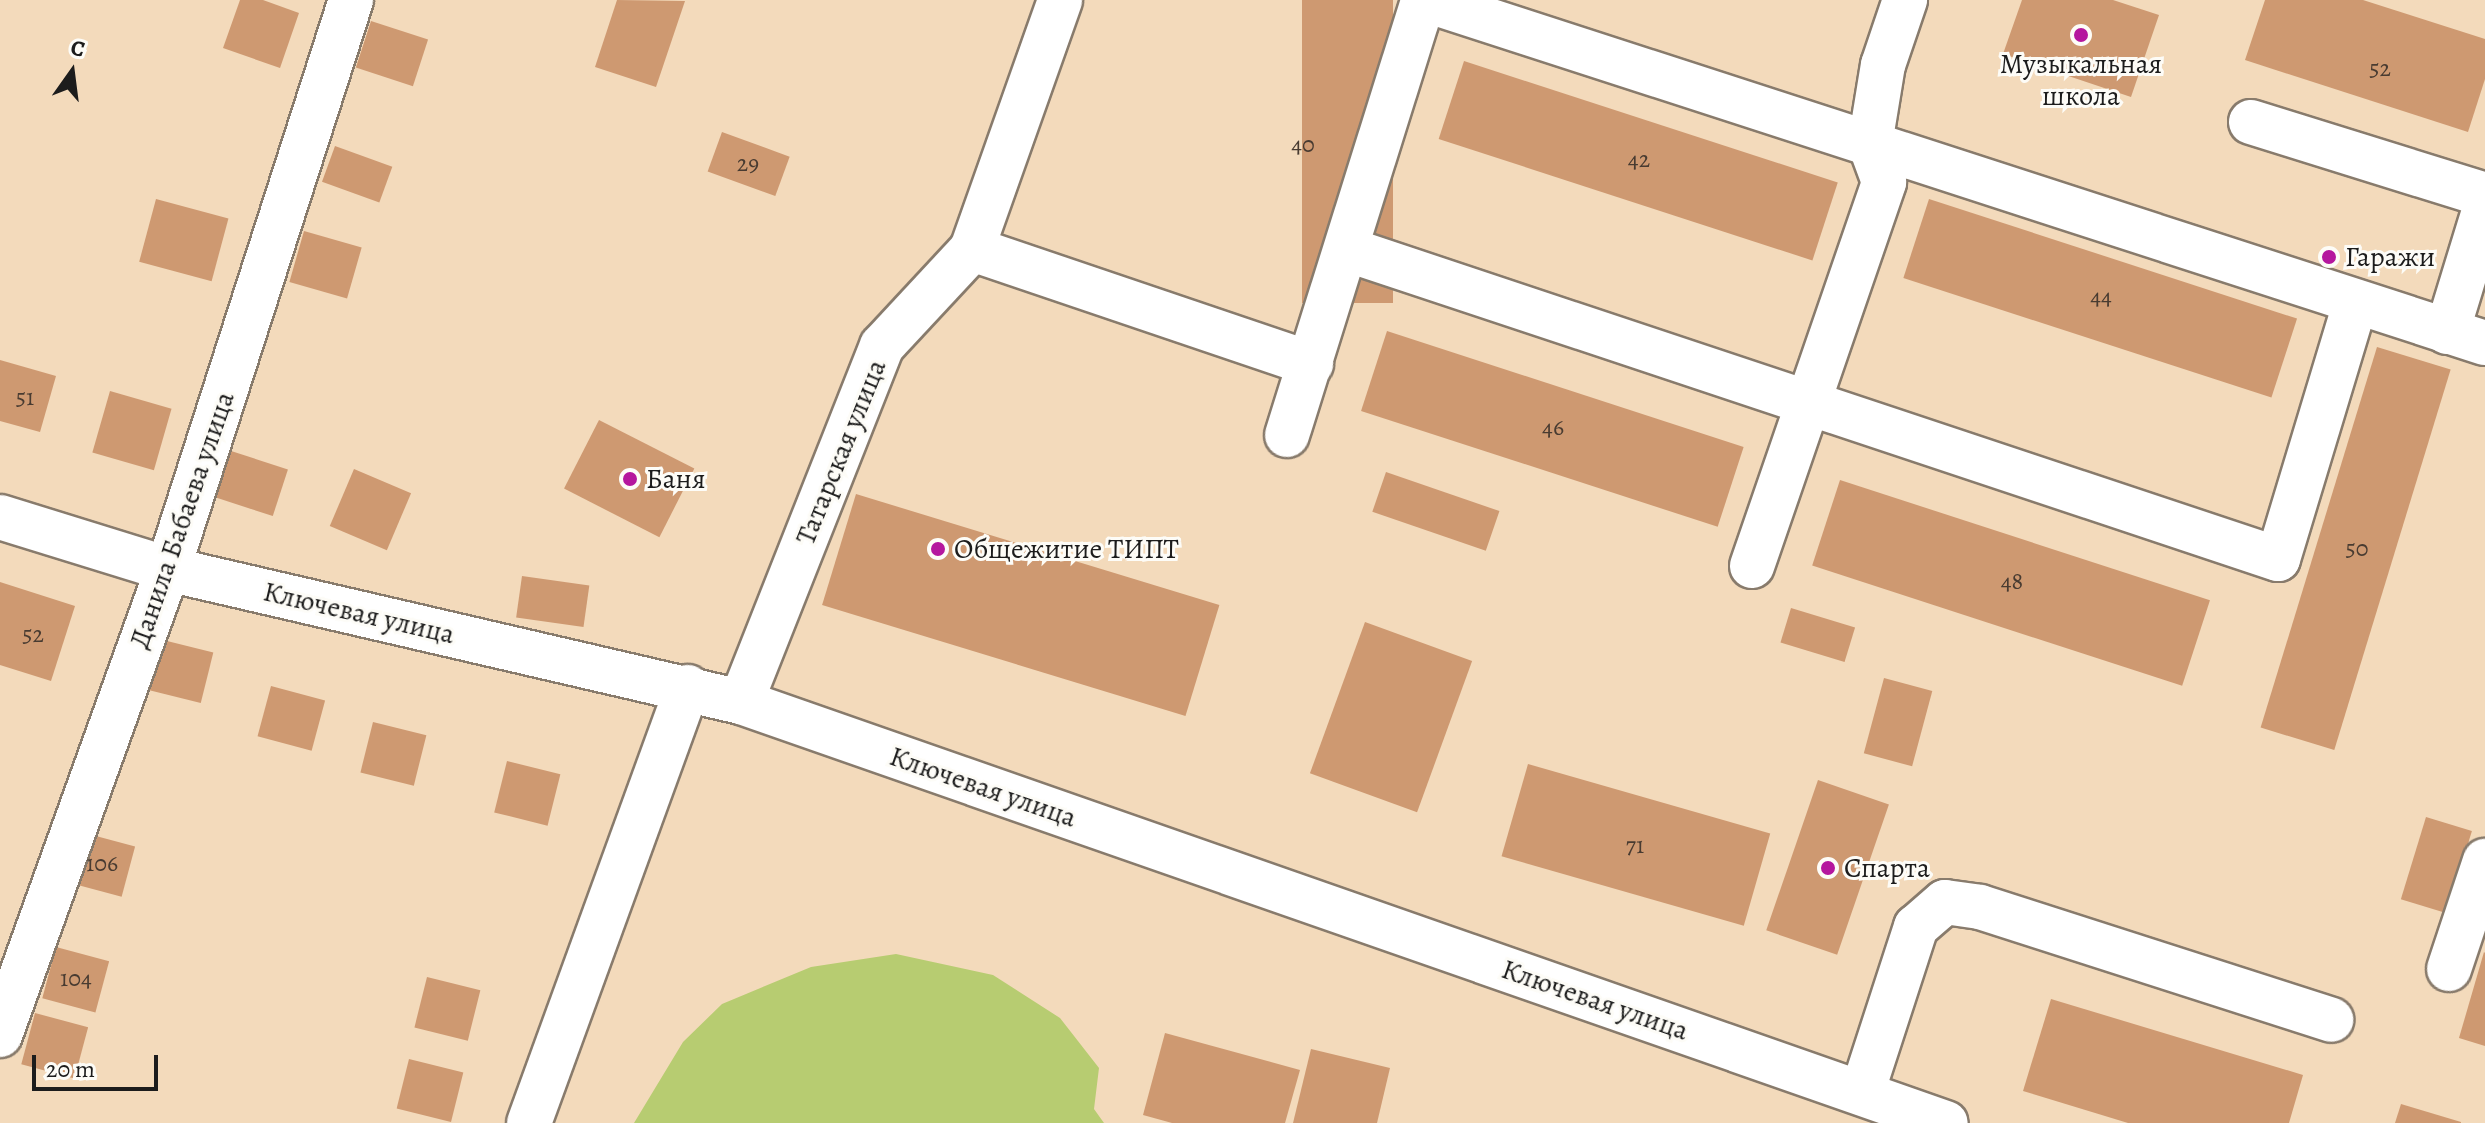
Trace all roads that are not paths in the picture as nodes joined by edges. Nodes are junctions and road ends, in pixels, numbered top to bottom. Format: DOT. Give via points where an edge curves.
graph roads {
  1 [pos="351,0"];
  2 [pos="1060,0"];
  3 [pos="1425,0"];
  4 [pos="1905,0"];
  5 [pos="2251,122"];
  6 [pos="1870,144"];
  7 [pos="2485,195"];
  8 [pos="2485,208"];
  9 [pos="972,249"];
  10 [pos="1349,250"];
  11 [pos="2355,304"];
  12 [pos="2466,338"];
  13 [pos="1311,364"];
  14 [pos="1808,402"];
  15 [pos="1287,435"];
  16 [pos="0,517"];
  17 [pos="1752,566"];
  18 [pos="168,569"];
  19 [pos="688,687"];
  20 [pos="741,702"];
  21 [pos="2485,861"];
  22 [pos="2449,969"];
  23 [pos="2331,1020"];
  24 [pos="0,1035"];
  25 [pos="1862,1093"];
  26 [pos="529,1123"];
  27 [pos="1946,1123"];
  1 -- 18 [label="street, Данила Бабаева улица"];
  2 -- 9 [label="street, Татарская улица"];
  3 -- 6 [label="street"];
  3 -- 10 [label="street"];
  4 -- 6 [label="street" via="1883,65"];
  5 -- 7 [label="street"];
  6 -- 11 [label="street"];
  6 -- 14 [label="street" via="1884,182"];
  8 -- 12 [label="street"];
  9 -- 13 [label="street"];
  9 -- 20 [label="street, Татарская улица" via="882,346"];
  10 -- 13 [label="street"];
  10 -- 14 [label="street"];
  11 -- 12 [label="street"];
  11 -- 14 [label="street" via="2278,559"];
  13 -- 15 [label="street"];
  14 -- 17 [label="street"];
  16 -- 18 [label="street, Ключевая улица"];
  18 -- 19 [label="street, Ключевая улица"];
  18 -- 24 [label="street, Данила Бабаева улица"];
  19 -- 20 [label="street, Ключевая улица"];
  19 -- 26 [label="street"];
  20 -- 25 [label="street, Ключевая улица"];
  21 -- 22 [label="street"];
  23 -- 25 [label="street" via="1980,907 1945,902 1916,927"];
  25 -- 27 [label="street, Ключевая улица"];
}
